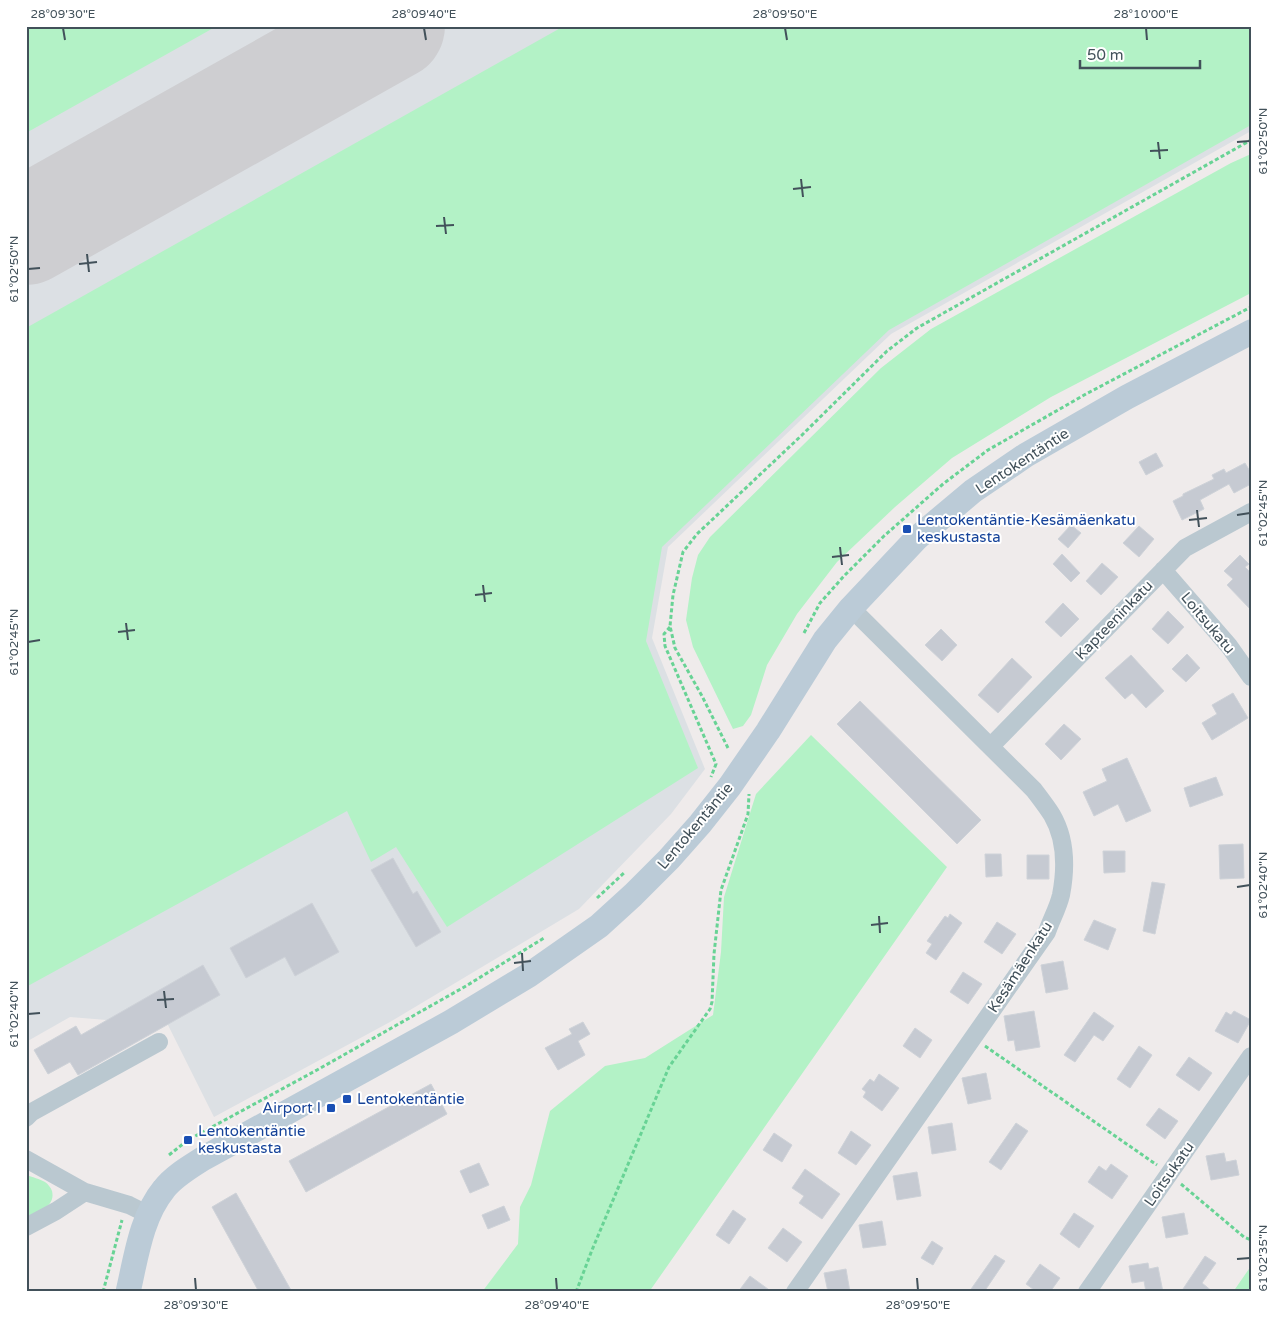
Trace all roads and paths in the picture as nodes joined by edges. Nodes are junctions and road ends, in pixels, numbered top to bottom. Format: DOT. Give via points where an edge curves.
graph roads {
  1 [pos="1251,140"];
  2 [pos="1251,307"];
  3 [pos="1251,332"];
  4 [pos="1251,512"];
  5 [pos="1163,570"];
  6 [pos="850,608"];
  7 [pos="670,626"];
  8 [pos="802,636"];
  9 [pos="1251,677"];
  10 [pos="991,746"];
  11 [pos="728,748"];
  12 [pos="713,782"];
  13 [pos="748,789"];
  14 [pos="630,868"];
  15 [pos="594,901"];
  16 [pos="550,934"];
  17 [pos="973,1037"];
  18 [pos="159,1042"];
  19 [pos="1251,1056"];
  20 [pos="26,1118"];
  21 [pos="168,1156"];
  22 [pos="26,1158"];
  23 [pos="1170,1174"];
  24 [pos="85,1192"];
  25 [pos="149,1214"];
  26 [pos="122,1221"];
  27 [pos="26,1228"];
  28 [pos="1251,1240"];
  29 [pos="103,1292"];
  30 [pos="128,1292"];
  31 [pos="576,1292"];
  32 [pos="795,1292"];
  33 [pos="1087,1292"];
  1 -- 7 [label="path" via="917,328 886,351 697,534 683,552"];
  2 -- 8 [label="path" via="988,450 943,484 844,576 820,603"];
  3 -- 6 [label="street, Lentokentäntie" via="1127,397 1003,470 917,538"];
  4 -- 5 [label="street, Kapteeninkatu" via="1185,548"];
  5 -- 9 [label="street, Loitsukatu" via="1229,646"];
  5 -- 10 [label="street, Kapteeninkatu"];
  6 -- 10 [label="street, Kesämäenkatu"];
  6 -- 25 [label="street, Lentokentäntie" via="825,640 730,786 669,859 599,926 529,975 459,1017 196,1163 165,1188"];
  7 -- 11 [label="path" via="675,648"];
  7 -- 12 [label="path" via="664,634 665,646 716,764 711,776"];
  10 -- 17 [label="street, Kesämäenkatu" via="1034,790 1053,816 1062,842 1064,875 1047,932"];
  13 -- 31 [label="path" via="748,814 721,890 710,1009 669,1067"];
  14 -- 15 [label="path"];
  16 -- 21 [label="path" via="458,991 188,1140"];
  17 -- 23 [label="path"];
  17 -- 32 [label="street, Kesämäenkatu"];
  18 -- 20 [label="street"];
  19 -- 23 [label="street, Loitsukatu"];
  22 -- 24 [label="street"];
  23 -- 28 [label="path"];
  23 -- 33 [label="street, Loitsukatu"];
  24 -- 25 [label="street"];
  24 -- 27 [label="street"];
  25 -- 30 [label="street, Lentokentäntie"];
  26 -- 29 [label="path"];
}
